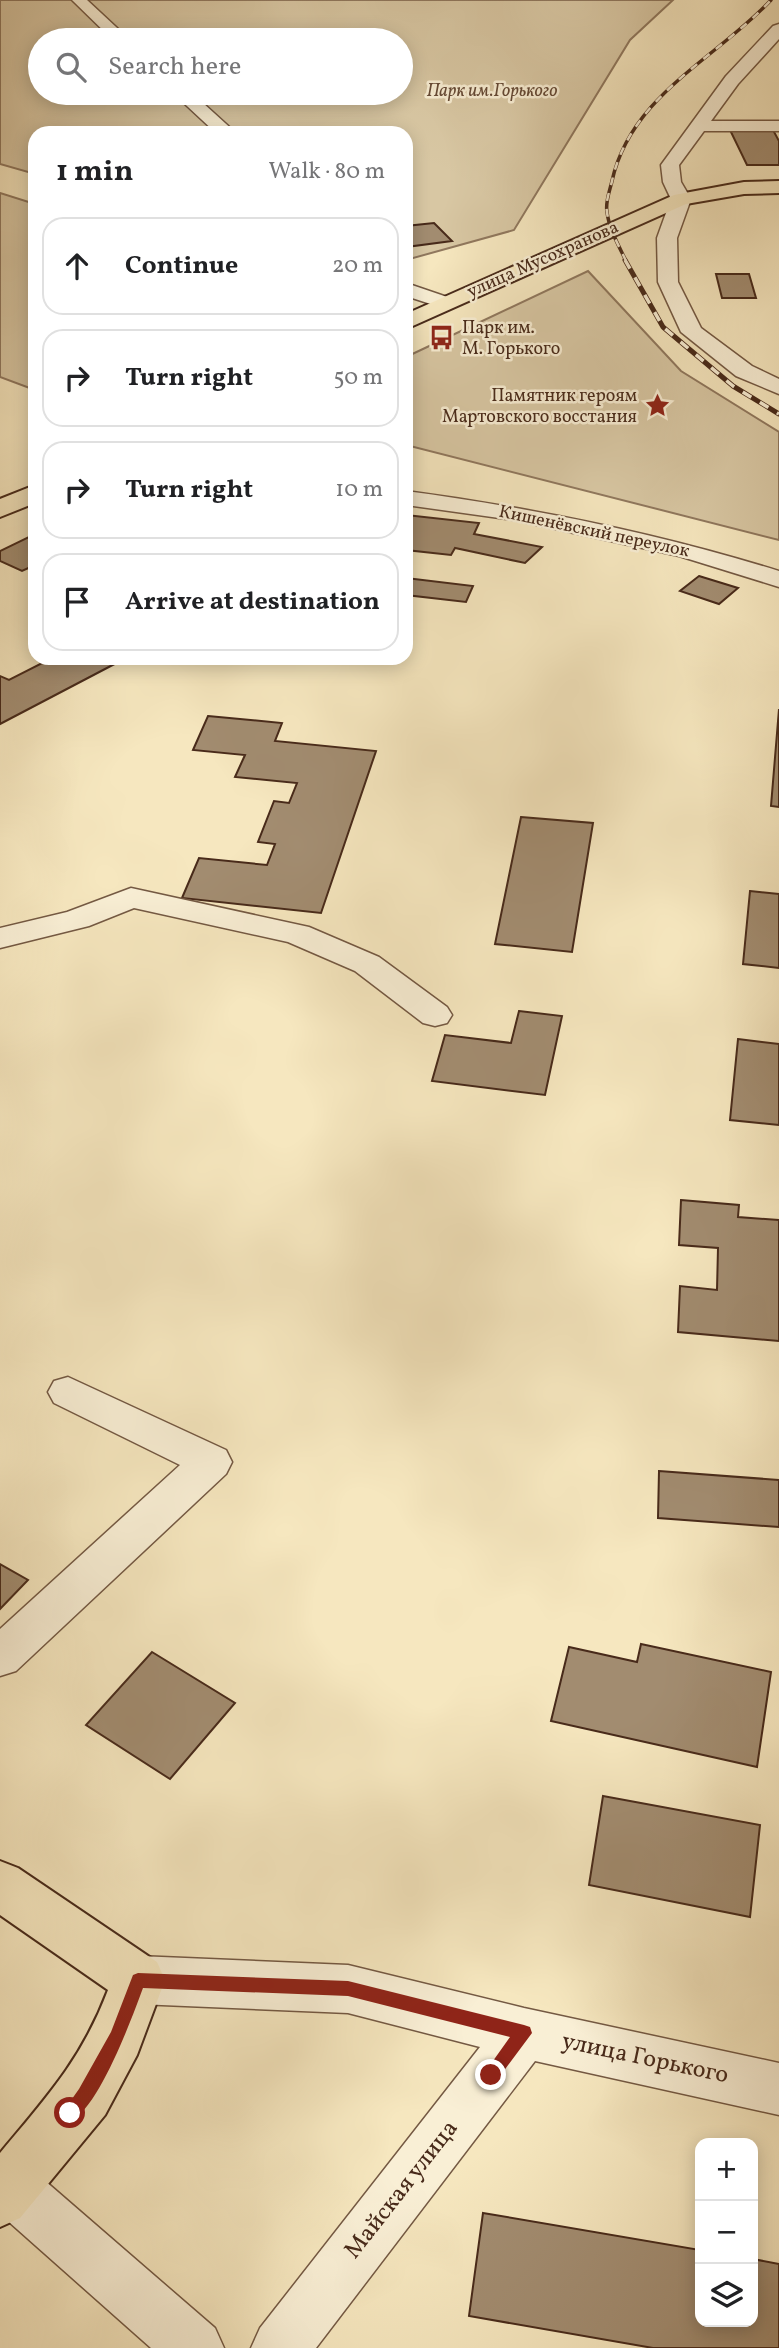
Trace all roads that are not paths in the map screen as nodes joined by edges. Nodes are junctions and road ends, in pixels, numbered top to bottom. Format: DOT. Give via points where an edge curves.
graph roads {
  1 [pos="79,2"];
  2 [pos="108,28"];
  3 [pos="779,29"];
  4 [pos="196,105"];
  5 [pos="219,126"];
  6 [pos="698,126"];
  7 [pos="779,126"];
  8 [pos="779,187"];
  9 [pos="681,199"];
  10 [pos="413,291"];
  11 [pos="446,303"];
  12 [pos="413,319"];
  13 [pos="779,387"];
  14 [pos="28,496"];
  15 [pos="413,499"];
  16 [pos="0,509"];
  17 [pos="779,579"];
  18 [pos="0,937"];
  19 [pos="435,1015"];
  20 [pos="68,1392"];
  21 [pos="0,1657"];
  22 [pos="0,1885"];
  23 [pos="138,1980"];
  24 [pos="524,2033"];
  25 [pos="779,2089"];
  26 [pos="5,2192"];
  27 [pos="195,2348"];
  28 [pos="280,2348"];
  1 -- 2 [label="street"];
  3 -- 6 [label="street"];
  4 -- 5 [label="street"];
  6 -- 7 [label="street"];
  6 -- 9 [label="street" via="670,165"];
  8 -- 9 [label="main road, улица Мусохранова"];
  9 -- 11 [label="main road, улица Мусохранова"];
  9 -- 13 [label="street" via="667,238 668,282 692,332 744,371"];
  10 -- 11 [label="street"];
  11 -- 12 [label="main road, улица Мусохранова"];
  14 -- 16 [label="main road"];
  15 -- 17 [label="street, Кишенёвский переулок" via="514,513 685,550"];
  18 -- 19 [label="street" via="78,919 131,898 298,934 367,964"];
  20 -- 21 [label="street" via="211,1462"];
  22 -- 23 [label="main road"];
  23 -- 24 [label="street, улица Горького" via="348,1989"];
  23 -- 26 [label="main road" via="118,2036 85,2095"];
  24 -- 25 [label="street, улица Горького"];
  24 -- 28 [label="street, Майская улица"];
  26 -- 27 [label="street"];
}
